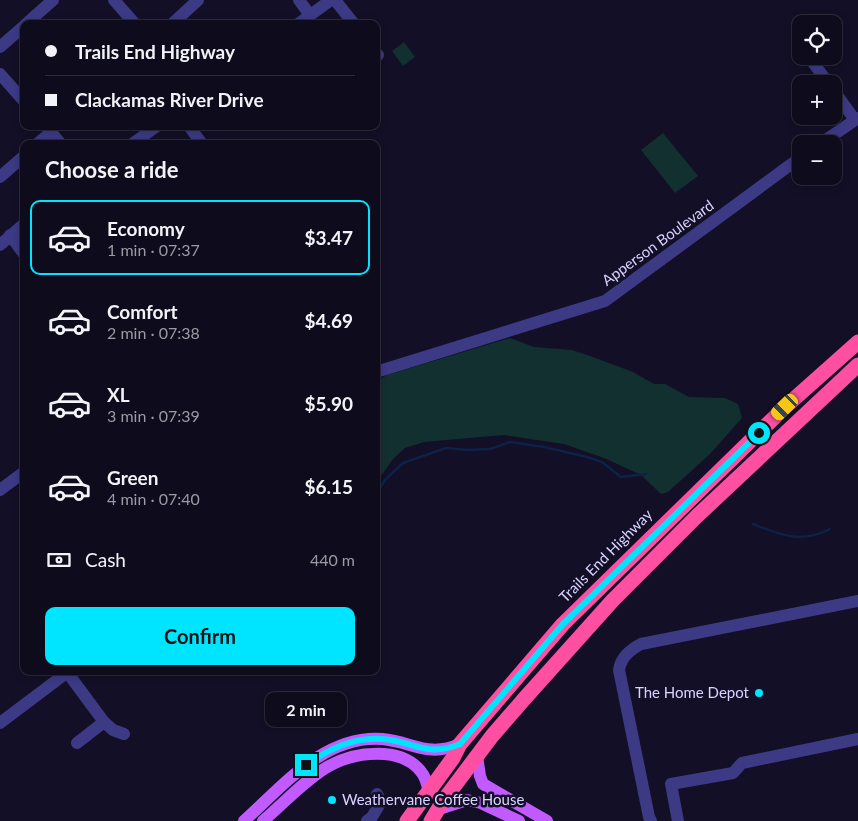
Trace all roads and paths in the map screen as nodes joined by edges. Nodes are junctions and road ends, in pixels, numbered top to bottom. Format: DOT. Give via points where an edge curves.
graph roads {
  1 [pos="53,0"];
  2 [pos="114,0"];
  3 [pos="198,0"];
  4 [pos="298,0"];
  5 [pos="331,0"];
  6 [pos="335,0"];
  7 [pos="310,15"];
  8 [pos="31,20"];
  9 [pos="132,20"];
  10 [pos="176,20"];
  11 [pos="303,20"];
  12 [pos="351,20"];
  13 [pos="20,29"];
  14 [pos="0,47"];
  15 [pos="0,74"];
  16 [pos="20,96"];
  17 [pos="842,101"];
  18 [pos="856,119"];
  19 [pos="49,130"];
  20 [pos="151,130"];
  21 [pos="833,135"];
  22 [pos="58,140"];
  23 [pos="137,140"];
  24 [pos="20,160"];
  25 [pos="792,165"];
  26 [pos="0,177"];
  27 [pos="20,227"];
  28 [pos="10,236"];
  29 [pos="0,245"];
  30 [pos="20,249"];
  31 [pos="858,342"];
  32 [pos="858,365"];
  33 [pos="380,371"];
  34 [pos="20,475"];
  35 [pos="0,490"];
  36 [pos="858,602"];
  37 [pos="64,675"];
  38 [pos="70,675"];
  39 [pos="104,722"];
  40 [pos="0,723"];
  41 [pos="124,734"];
  42 [pos="858,739"];
  43 [pos="77,743"];
  44 [pos="460,744"];
  45 [pos="477,756"];
  46 [pos="429,791"];
  47 [pos="377,794"];
  48 [pos="435,815"];
  49 [pos="244,821"];
  50 [pos="263,821"];
  51 [pos="367,821"];
  52 [pos="407,821"];
  53 [pos="519,821"];
  54 [pos="547,821"];
  55 [pos="651,821"];
  56 [pos="678,821"];
  1 -- 8 [label="street"];
  2 -- 9 [label="street"];
  3 -- 10 [label="street"];
  4 -- 7 [label="street"];
  5 -- 7 [label="street"];
  6 -- 12 [label="street"];
  7 -- 11 [label="street"];
  13 -- 14 [label="street"];
  15 -- 16 [label="street"];
  17 -- 18 [label="street"];
  18 -- 21 [label="street"];
  19 -- 22 [label="street"];
  20 -- 23 [label="street"];
  24 -- 26 [label="street"];
  25 -- 33 [label="street, Apperson Boulevard" via="605,301"];
  27 -- 28 [label="street"];
  28 -- 29 [label="street"];
  28 -- 30 [label="street"];
  31 -- 44 [label="highway, Trails End Highway" via="778,414 563,624"];
  32 -- 45 [label="highway" via="613,600 524,698"];
  34 -- 35 [label="street"];
  36 -- 55 [label="street" via="641,644 631,649 622,659 619,670"];
  37 -- 40 [label="street"];
  38 -- 39 [label="street"];
  39 -- 41 [label="street"];
  39 -- 43 [label="street"];
  42 -- 56 [label="street" via="742,763 733,772 671,784"];
  44 -- 46 [label="highway, Trails End Highway"];
  44 -- 49 [label="main road" via="433,751 383,739 353,741 338,746 306,765"];
  45 -- 48 [label="highway"];
  45 -- 54 [label="main road" via="483,784"];
  46 -- 50 [label="main road" via="422,774 412,763 397,756 354,756 327,767"];
  46 -- 52 [label="highway, Trails End Highway"];
  47 -- 51 [label="street" via="381,802"];
  48 -- 53 [label="main road" via="467,800"];
}
